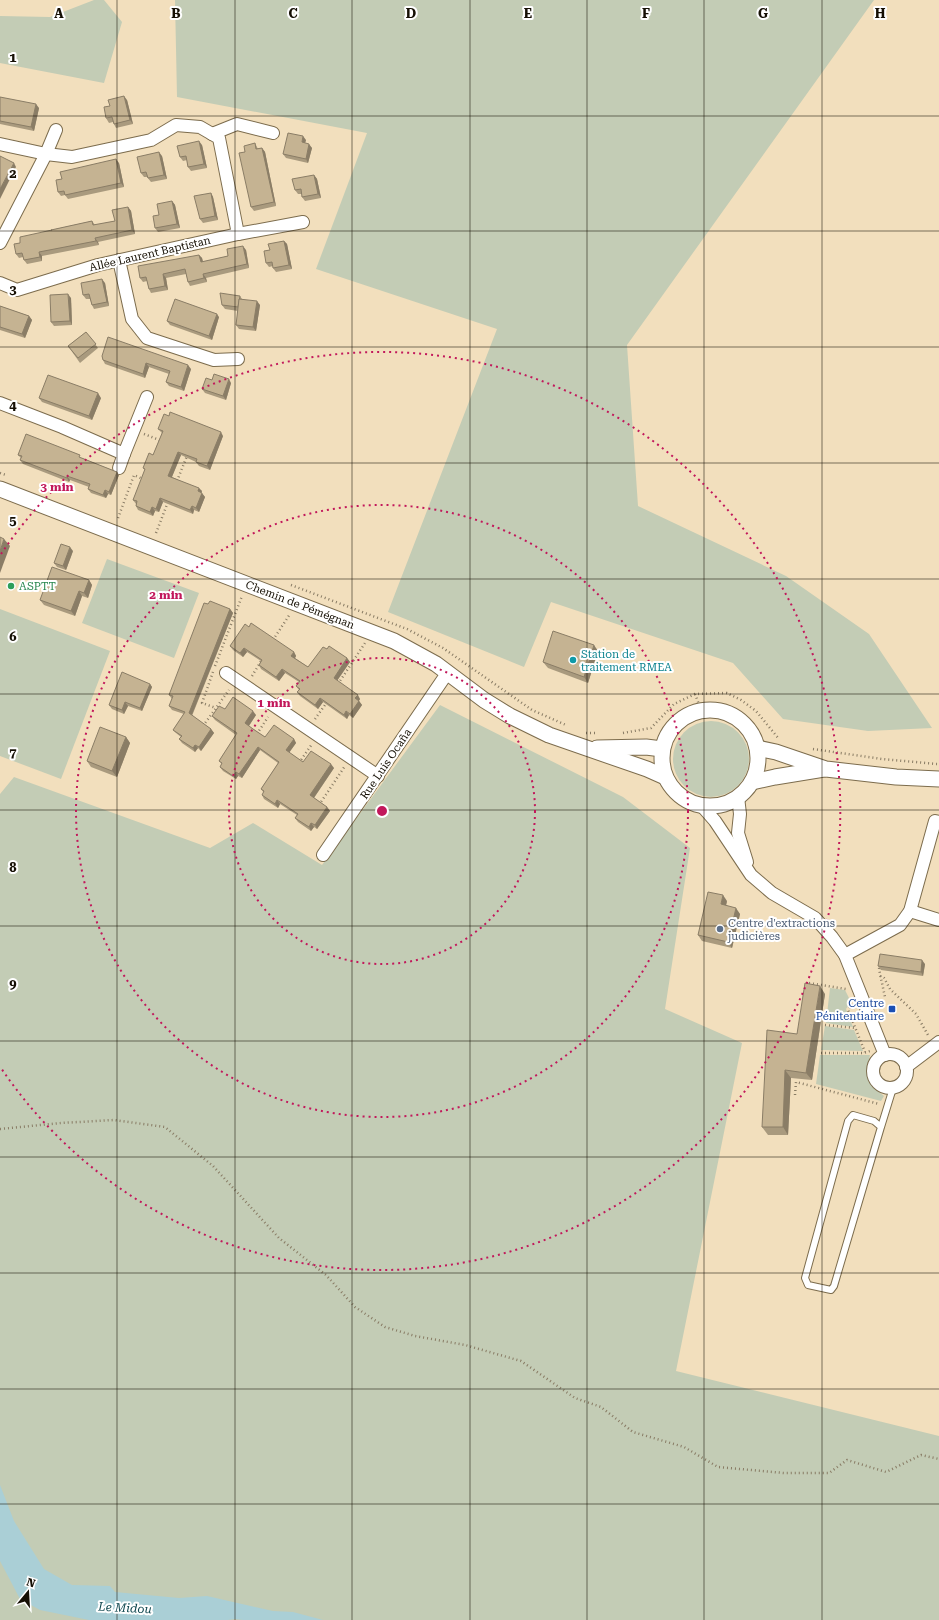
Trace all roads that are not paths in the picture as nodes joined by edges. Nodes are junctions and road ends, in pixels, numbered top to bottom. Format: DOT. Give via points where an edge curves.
graph roads {
  1 [pos="56,130"];
  2 [pos="273,133"];
  3 [pos="212,134"];
  4 [pos="0,144"];
  5 [pos="46,154"];
  6 [pos="303,222"];
  7 [pos="238,234"];
  8 [pos="0,243"];
  9 [pos="119,260"];
  10 [pos="0,283"];
  11 [pos="238,359"];
  12 [pos="147,397"];
  13 [pos="0,402"];
  14 [pos="124,454"];
  15 [pos="119,468"];
  16 [pos="0,489"];
  17 [pos="448,672"];
  18 [pos="226,673"];
  19 [pos="586,748"];
  20 [pos="757,748"];
  21 [pos="662,749"];
  22 [pos="826,769"];
  23 [pos="378,776"];
  24 [pos="665,777"];
  25 [pos="939,779"];
  26 [pos="752,782"];
  27 [pos="738,797"];
  28 [pos="701,805"];
  29 [pos="939,822"];
  30 [pos="323,855"];
  31 [pos="751,874"];
  32 [pos="910,911"];
  33 [pos="939,920"];
  34 [pos="845,955"];
  35 [pos="936,1044"];
  36 [pos="885,1055"];
  37 [pos="906,1067"];
  38 [pos="893,1088"];
  39 [pos="880,1127"];
  1 -- 5 [label="street"];
  2 -- 3 [label="street" via="237,124"];
  3 -- 5 [label="street" via="200,127 176,125 151,140 72,157"];
  3 -- 7 [label="street" via="219,138"];
  4 -- 5 [label="street"];
  5 -- 8 [label="street"];
  6 -- 7 [label="street, Allée Laurent Baptistan"];
  7 -- 9 [label="street, Allée Laurent Baptistan"];
  9 -- 10 [label="street, Allée Laurent Baptistan" via="17,290"];
  9 -- 11 [label="street" via="132,320 147,338 214,360"];
  12 -- 14 [label="street"];
  13 -- 14 [label="street"];
  14 -- 15 [label="street"];
  16 -- 17 [label="street, Chemin de Pémégnan" via="372,633 415,651"];
  17 -- 19 [label="street, Chemin de Pémégnan" via="510,716 549,735"];
  17 -- 23 [label="street, Rue Luis Ocaña"];
  18 -- 23 [label="street" via="315,730"];
  19 -- 21 [label="street, Chemin de Pémégnan"];
  19 -- 24 [label="street, Chemin de Pémégnan"];
  20 -- 21 [label="street" via="750,731 737,718 720,710 701,710 687,715 676,723 667,735"];
  20 -- 22 [label="street"];
  20 -- 26 [label="street" via="758,765"];
  21 -- 24 [label="street"];
  22 -- 25 [label="street"];
  22 -- 26 [label="street"];
  23 -- 30 [label="street, Rue Luis Ocaña"];
  24 -- 28 [label="street" via="674,790 686,800"];
  26 -- 27 [label="street"];
  27 -- 28 [label="street" via="721,805"];
  27 -- 31 [label="street" via="738,832"];
  28 -- 31 [label="street"];
  29 -- 32 [label="street" via="935,821"];
  31 -- 34 [label="street" via="772,893 815,918"];
  32 -- 33 [label="street"];
  32 -- 34 [label="street" via="900,925"];
  34 -- 36 [label="street"];
  35 -- 37 [label="street"];
  36 -- 37 [label="street" via="900,1058"];
  36 -- 38 [label="street" via="876,1062 873,1072 877,1083"];
  37 -- 38 [label="street" via="902,1083"];
  38 -- 39 [label="lane"];
  39 -- 39 [label="lane" via="874,1121 853,1115 848,1121 805,1278 808,1285 831,1290 834,1286"];
}
